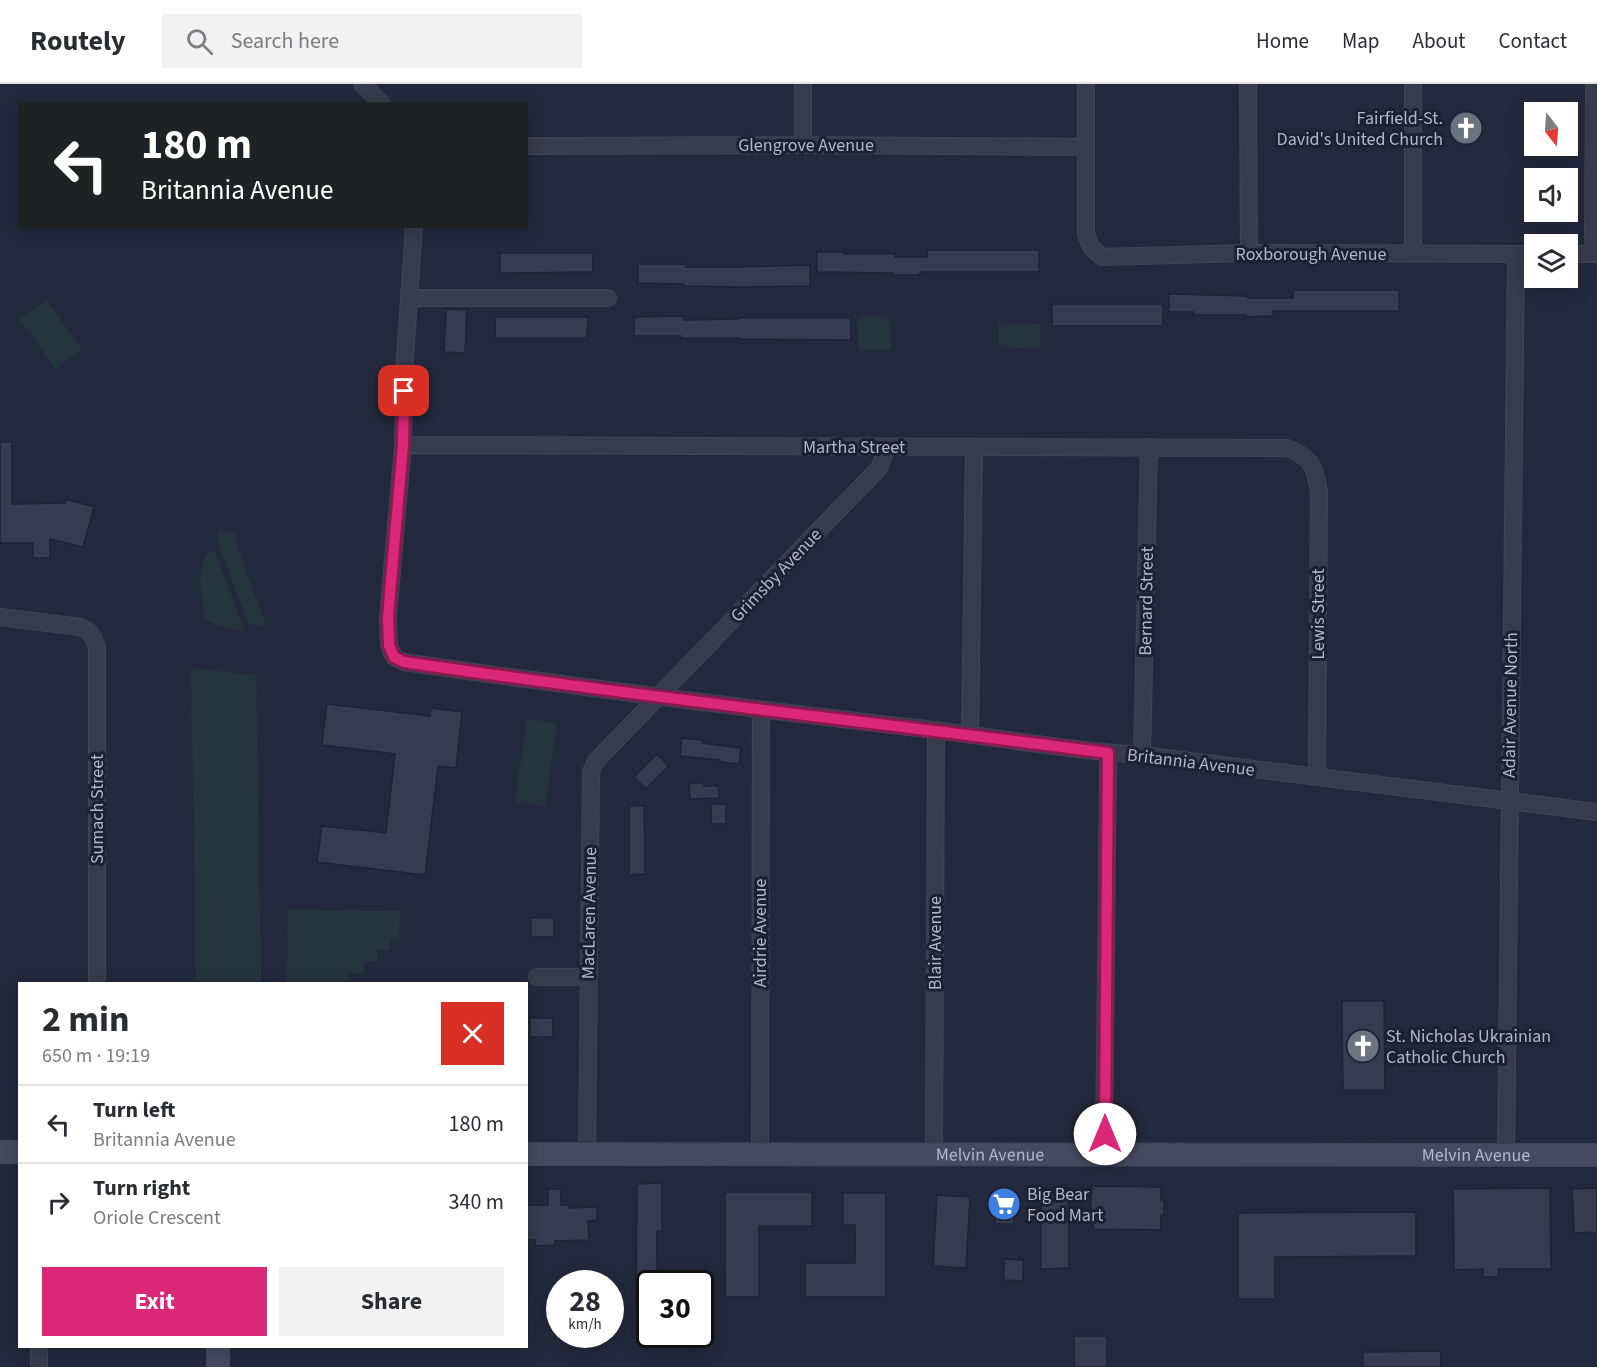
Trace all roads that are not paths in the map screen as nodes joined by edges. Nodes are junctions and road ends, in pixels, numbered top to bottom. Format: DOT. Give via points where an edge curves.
graph roads {
  1 [pos="362,84"];
  2 [pos="803,84"];
  3 [pos="1086,84"];
  4 [pos="1248,84"];
  5 [pos="1413,84"];
  6 [pos="1594,84"];
  7 [pos="380,102"];
  8 [pos="803,145"];
  9 [pos="528,146"];
  10 [pos="1086,147"];
  11 [pos="414,228"];
  12 [pos="1248,253"];
  13 [pos="1413,254"];
  14 [pos="1516,254"];
  15 [pos="1524,254"];
  16 [pos="1578,254"];
  17 [pos="1595,254"];
  18 [pos="409,298"];
  19 [pos="608,298"];
  20 [pos="403,445"];
  21 [pos="886,447"];
  22 [pos="1149,447"];
  23 [pos="974,448"];
  24 [pos="1304,455"];
  25 [pos="0,617"];
  26 [pos="658,698"];
  27 [pos="761,711"];
  28 [pos="936,730"];
  29 [pos="970,735"];
  30 [pos="1108,753"];
  31 [pos="1142,755"];
  32 [pos="1317,777"];
  33 [pos="1510,801"];
  34 [pos="1597,812"];
  35 [pos="537,977"];
  36 [pos="588,977"];
  37 [pos="97,982"];
  38 [pos="0,1152"];
  39 [pos="18,1152"];
  40 [pos="528,1154"];
  41 [pos="1104,1154"];
  42 [pos="587,1155"];
  43 [pos="760,1155"];
  44 [pos="934,1155"];
  45 [pos="1597,1155"];
  46 [pos="1506,1156"];
  47 [pos="39,1348"];
  48 [pos="218,1348"];
  49 [pos="39,1367"];
  50 [pos="218,1367"];
  1 -- 7 [label="street"];
  2 -- 8 [label="street"];
  3 -- 10 [label="street"];
  4 -- 12 [label="street"];
  5 -- 13 [label="street"];
  6 -- 17 [label="street"];
  8 -- 9 [label="street, Glengrove Avenue"];
  8 -- 10 [label="street, Glengrove Avenue"];
  10 -- 12 [label="street, Roxborough Avenue" via="1086,234 1091,247 1102,256"];
  11 -- 18 [label="street"];
  12 -- 13 [label="street, Roxborough Avenue"];
  13 -- 14 [label="street, Roxborough Avenue"];
  14 -- 15 [label="street, Roxborough Avenue"];
  14 -- 33 [label="street, Adair Avenue North"];
  16 -- 17 [label="street"];
  18 -- 19 [label="street"];
  18 -- 20 [label="street"];
  20 -- 21 [label="street, Martha Street"];
  20 -- 26 [label="street, Britannia Avenue" via="388,617 389,645 394,657 404,662"];
  21 -- 23 [label="street, Martha Street"];
  21 -- 26 [label="street, Grimsby Avenue" via="875,473"];
  22 -- 23 [label="street, Martha Street"];
  22 -- 24 [label="street, Martha Street" via="1287,448"];
  22 -- 31 [label="street, Bernard Street"];
  23 -- 29 [label="street"];
  24 -- 32 [label="street, Lewis Street" via="1316,472 1319,492"];
  25 -- 37 [label="street, Sumach Street" via="78,626 92,635 97,647"];
  26 -- 27 [label="street, Britannia Avenue"];
  26 -- 36 [label="street, MacLaren Avenue" via="596,761 591,772"];
  27 -- 28 [label="street, Britannia Avenue"];
  27 -- 43 [label="street, Airdrie Avenue"];
  28 -- 29 [label="street, Britannia Avenue"];
  28 -- 44 [label="street, Blair Avenue"];
  29 -- 30 [label="street, Britannia Avenue"];
  30 -- 31 [label="street, Britannia Avenue"];
  30 -- 41 [label="street"];
  31 -- 32 [label="street, Britannia Avenue"];
  32 -- 33 [label="street, Britannia Avenue"];
  33 -- 34 [label="street, Britannia Avenue"];
  33 -- 46 [label="street, Adair Avenue North"];
  35 -- 36 [label="street"];
  36 -- 42 [label="street, MacLaren Avenue"];
  38 -- 39 [label="street"];
  40 -- 42 [label="street, Melvin Avenue"];
  41 -- 44 [label="street, Melvin Avenue"];
  41 -- 46 [label="street, Melvin Avenue"];
  42 -- 43 [label="street, Melvin Avenue"];
  43 -- 44 [label="street, Melvin Avenue"];
  45 -- 46 [label="street, Melvin Avenue"];
  47 -- 49 [label="street"];
  48 -- 50 [label="street"];
}
